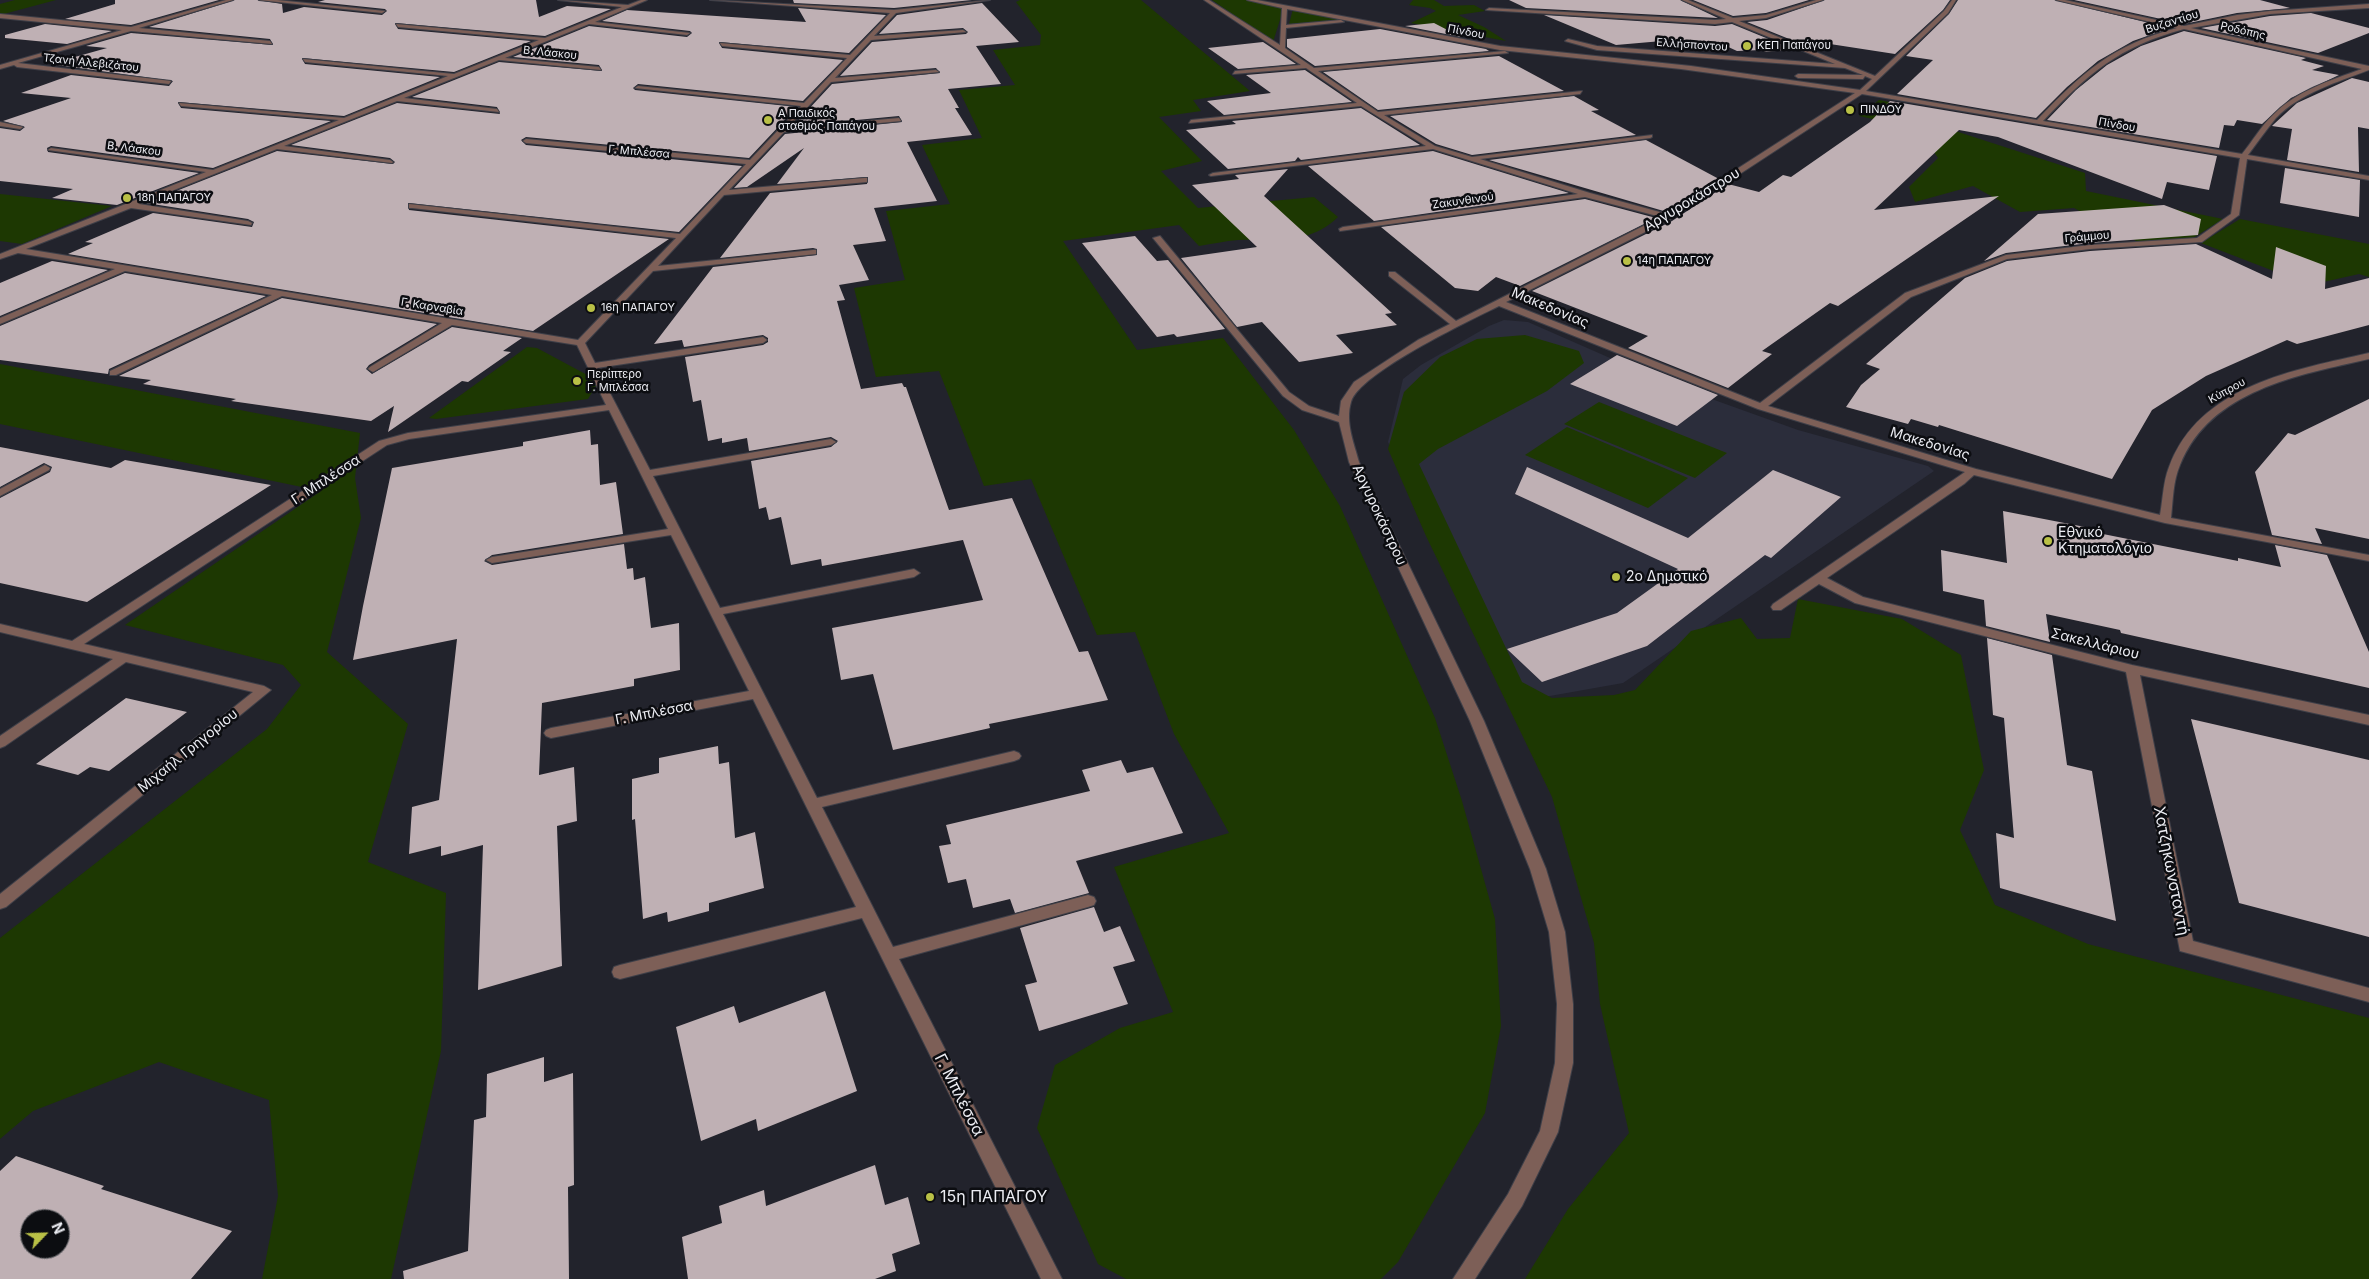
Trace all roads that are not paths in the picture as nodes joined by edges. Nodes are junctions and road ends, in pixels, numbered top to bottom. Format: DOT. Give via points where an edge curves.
graph roads {
  1 [pos="231,0"];
  2 [pos="261,0"];
  3 [pos="560,0"];
  4 [pos="645,0"];
  5 [pos="712,0"];
  6 [pos="719,0"];
  7 [pos="984,0"];
  8 [pos="1206,0"];
  9 [pos="1249,0"];
  10 [pos="1684,0"];
  11 [pos="1822,0"];
  12 [pos="1954,0"];
  13 [pos="2058,0"];
  14 [pos="844,1"];
  15 [pos="1292,1"];
  16 [pos="629,6"];
  17 [pos="2369,6"];
  18 [pos="830,8"];
  19 [pos="1289,8"];
  20 [pos="1488,10"];
  21 [pos="382,11"];
  22 [pos="894,12"];
  23 [pos="0,16"];
  24 [pos="1356,21"];
  25 [pos="1736,21"];
  26 [pos="588,23"];
  27 [pos="398,25"];
  28 [pos="1283,27"];
  29 [pos="2182,28"];
  30 [pos="126,30"];
  31 [pos="687,32"];
  32 [pos="963,32"];
  33 [pos="869,38"];
  34 [pos="546,39"];
  35 [pos="1568,41"];
  36 [pos="270,43"];
  37 [pos="722,44"];
  38 [pos="1282,49"];
  39 [pos="1530,52"];
  40 [pos="851,57"];
  41 [pos="498,58"];
  42 [pos="304,60"];
  43 [pos="0,63"];
  44 [pos="10,64"];
  45 [pos="1846,66"];
  46 [pos="0,67"];
  47 [pos="1309,68"];
  48 [pos="1683,68"];
  49 [pos="2368,68"];
  50 [pos="599,69"];
  51 [pos="936,72"];
  52 [pos="1235,73"];
  53 [pos="1772,74"];
  54 [pos="455,75"];
  55 [pos="1876,78"];
  56 [pos="829,80"];
  57 [pos="169,82"];
  58 [pos="638,88"];
  59 [pos="1580,92"];
  60 [pos="1861,92"];
  61 [pos="394,98"];
  62 [pos="180,104"];
  63 [pos="1363,104"];
  64 [pos="806,105"];
  65 [pos="497,111"];
  66 [pos="1377,114"];
  67 [pos="344,118"];
  68 [pos="899,120"];
  69 [pos="1191,122"];
  70 [pos="2038,122"];
  71 [pos="0,124"];
  72 [pos="20,127"];
  73 [pos="782,130"];
  74 [pos="1650,136"];
  75 [pos="526,141"];
  76 [pos="273,147"];
  77 [pos="1433,148"];
  78 [pos="51,150"];
  79 [pos="2244,156"];
  80 [pos="1470,159"];
  81 [pos="390,162"];
  82 [pos="752,162"];
  83 [pos="214,171"];
  84 [pos="1213,176"];
  85 [pos="2369,178"];
  86 [pos="864,180"];
  87 [pos="723,193"];
  88 [pos="1587,195"];
  89 [pos="128,205"];
  90 [pos="412,206"];
  91 [pos="1668,217"];
  92 [pos="248,224"];
  93 [pos="1343,229"];
  94 [pos="681,236"];
  95 [pos="1157,238"];
  96 [pos="0,248"];
  97 [pos="16,250"];
  98 [pos="813,252"];
  99 [pos="0,257"];
  100 [pos="124,268"];
  101 [pos="650,269"];
  102 [pos="1392,274"];
  103 [pos="280,294"];
  104 [pos="1498,302"];
  105 [pos="0,322"];
  106 [pos="450,322"];
  107 [pos="1455,324"];
  108 [pos="763,340"];
  109 [pos="580,343"];
  110 [pos="2369,356"];
  111 [pos="592,366"];
  112 [pos="373,369"];
  113 [pos="113,373"];
  114 [pos="613,407"];
  115 [pos="1761,407"];
  116 [pos="1343,420"];
  117 [pos="830,442"];
  118 [pos="46,468"];
  119 [pos="1972,471"];
  120 [pos="647,474"];
  121 [pos="0,493"];
  122 [pos="2165,520"];
  123 [pos="675,531"];
  124 [pos="2369,558"];
  125 [pos="492,560"];
  126 [pos="914,573"];
  127 [pos="1819,579"];
  128 [pos="1777,607"];
  129 [pos="716,612"];
  130 [pos="0,628"];
  131 [pos="74,645"];
  132 [pos="124,657"];
  133 [pos="2132,669"];
  134 [pos="757,694"];
  135 [pos="2369,720"];
  136 [pos="551,733"];
  137 [pos="0,743"];
  138 [pos="1014,756"];
  139 [pos="813,804"];
  140 [pos="1088,901"];
  141 [pos="0,903"];
  142 [pos="867,912"];
  143 [pos="888,955"];
  144 [pos="620,972"];
  145 [pos="2369,995"];
  146 [pos="1052,1279"];
  147 [pos="1463,1279"];
  1 -- 30 [label="street, Τζανή Αλεβιζάτου"];
  2 -- 21 [label="street"];
  3 -- 16 [label="street, Β. Λάσκου"];
  4 -- 16 [label="street, Β. Λάσκου"];
  5 -- 6 [label="street"];
  6 -- 18 [label="street"];
  7 -- 22 [label="street"];
  8 -- 38 [label="street, Ζακυνθινού"];
  9 -- 19 [label="street, Πίνδου"];
  10 -- 25 [label="street, Ελλήσποντου"];
  11 -- 25 [label="street"];
  12 -- 55 [label="street, Αργυροκάστρου" via="1946,12"];
  13 -- 29 [label="street, Ροδόπης"];
  14 -- 18 [label="street"];
  15 -- 19 [label="street"];
  16 -- 26 [label="street, Β. Λάσκου"];
  17 -- 29 [label="street, Βυζαντίου" via="2276,12"];
  18 -- 22 [label="street"];
  19 -- 24 [label="street, Πίνδου"];
  19 -- 28 [label="street"];
  20 -- 25 [label="street, Ελλήσποντου"];
  22 -- 33 [label="street"];
  23 -- 30 [label="street, Τζανή Αλεβιζάτου"];
  24 -- 28 [label="street"];
  24 -- 39 [label="street, Πίνδου"];
  25 -- 45 [label="street, Ελλήσποντου"];
  26 -- 31 [label="street, Β. Λάσκου"];
  26 -- 34 [label="street, Β. Λάσκου"];
  27 -- 34 [label="street, Β. Λάσκου"];
  28 -- 38 [label="street"];
  29 -- 49 [label="street, Ροδόπης"];
  29 -- 70 [label="street, Βυζαντίου" via="2111,56 2086,74"];
  30 -- 36 [label="street, Τζανή Αλεβιζάτου"];
  30 -- 44 [label="street, Τζανή Αλεβιζάτου"];
  32 -- 33 [label="street"];
  33 -- 40 [label="street"];
  34 -- 41 [label="street, Β. Λάσκου"];
  35 -- 45 [label="street, Ελλήσποντου" via="1598,48"];
  37 -- 40 [label="street"];
  38 -- 47 [label="street, Ζακυνθινού"];
  39 -- 47 [label="street"];
  39 -- 48 [label="street, Πίνδου"];
  40 -- 56 [label="street"];
  41 -- 50 [label="street, Β. Λάσκου"];
  41 -- 54 [label="street, Β. Λάσκου"];
  42 -- 54 [label="street, Β. Λάσκου"];
  43 -- 44 [label="street, Τζανή Αλεβιζάτου"];
  44 -- 46 [label="street, Τζανή Αλεβιζάτου"];
  44 -- 57 [label="street, Τζανή Αλεβιζάτου"];
  45 -- 55 [label="street, Ελλήσποντου"];
  47 -- 52 [label="street"];
  47 -- 63 [label="street, Ζακυνθινού"];
  48 -- 53 [label="street, Πίνδου"];
  48 -- 60 [label="street, Πίνδου"];
  49 -- 79 [label="street, Γράμμου" via="2298,99 2275,116"];
  51 -- 56 [label="street"];
  53 -- 55 [label="street"];
  53 -- 60 [label="street, Πίνδου" via="1822,81"];
  54 -- 61 [label="street, Β. Λάσκου"];
  55 -- 60 [label="street, Αργυροκάστρου"];
  56 -- 64 [label="street"];
  58 -- 64 [label="street"];
  59 -- 66 [label="street"];
  60 -- 70 [label="street, Πίνδου"];
  60 -- 91 [label="street, Αργυροκάστρου"];
  61 -- 65 [label="street, Β. Λάσκου"];
  61 -- 67 [label="street, Β. Λάσκου"];
  62 -- 67 [label="street, Β. Λάσκου"];
  63 -- 66 [label="street, Ζακυνθινού"];
  63 -- 69 [label="street"];
  64 -- 73 [label="street"];
  66 -- 77 [label="street, Ζακυνθινού"];
  67 -- 76 [label="street, Β. Λάσκου"];
  68 -- 73 [label="street"];
  70 -- 79 [label="street, Πίνδου"];
  71 -- 72 [label="street"];
  73 -- 82 [label="street"];
  74 -- 80 [label="street"];
  75 -- 82 [label="street, Γ. Μπλέσσα"];
  76 -- 81 [label="street, Β. Λάσκου"];
  76 -- 83 [label="street, Β. Λάσκου"];
  77 -- 80 [label="street, Ζακυνθινού"];
  77 -- 84 [label="street"];
  78 -- 83 [label="street, Β. Λάσκου"];
  79 -- 85 [label="street, Πίνδου"];
  79 -- 115 [label="street, Γράμμου" via="2235,215 2199,240 2090,247 2006,257 1908,295"];
  80 -- 88 [label="street, Ζακυνθινού"];
  82 -- 87 [label="street"];
  83 -- 89 [label="street, Β. Λάσκου"];
  86 -- 87 [label="street"];
  87 -- 94 [label="street"];
  88 -- 91 [label="street, Ζακυνθινού"];
  88 -- 93 [label="street, Ζακυνθινού"];
  89 -- 92 [label="street"];
  89 -- 97 [label="street, Β. Λάσκου"];
  90 -- 94 [label="street"];
  91 -- 104 [label="street, Αργυροκάστρου"];
  94 -- 101 [label="street"];
  95 -- 116 [label="street" via="1286,394 1316,415"];
  96 -- 97 [label="street, Γ. Καρναβία"];
  97 -- 99 [label="street, Β. Λάσκου"];
  97 -- 100 [label="street, Γ. Καρναβία"];
  98 -- 101 [label="street"];
  100 -- 103 [label="street, Γ. Καρναβία"];
  100 -- 105 [label="street"];
  101 -- 109 [label="street"];
  102 -- 107 [label="street"];
  103 -- 106 [label="street, Γ. Καρναβία"];
  103 -- 113 [label="street"];
  104 -- 107 [label="street, Αργυροκάστρου"];
  104 -- 115 [label="street, Μακεδονίας"];
  106 -- 109 [label="street, Γ. Καρναβία"];
  106 -- 112 [label="street"];
  107 -- 116 [label="street, Αργυροκάστρου" via="1357,384 1346,400"];
  108 -- 111 [label="street"];
  109 -- 111 [label="street, Γ. Μπλέσσα"];
  110 -- 122 [label="street, Κύπρου" via="2272,382 2207,417 2176,462"];
  111 -- 114 [label="street, Γ. Μπλέσσα"];
  114 -- 120 [label="street, Γ. Μπλέσσα"];
  114 -- 131 [label="street, Γ. Μπλέσσα" via="408,436 383,443"];
  115 -- 119 [label="street, Μακεδονίας"];
  116 -- 147 [label="street, Αργυροκάστρου" via="1354,462 1476,721 1538,869 1557,932 1565,1004 1564,1063 1549,1132 1515,1200"];
  117 -- 120 [label="street"];
  118 -- 121 [label="street"];
  119 -- 122 [label="street, Μακεδονίας"];
  119 -- 127 [label="street"];
  120 -- 123 [label="street, Γ. Μπλέσσα"];
  122 -- 124 [label="street, Μακεδονίας"];
  123 -- 125 [label="street"];
  123 -- 129 [label="street, Γ. Μπλέσσα"];
  126 -- 129 [label="street"];
  127 -- 128 [label="street"];
  127 -- 133 [label="street, Σακελλάριου" via="1859,600"];
  129 -- 134 [label="street, Γ. Μπλέσσα"];
  130 -- 131 [label="street, Μιχαήλ Γρηγορίου"];
  131 -- 132 [label="street, Μιχαήλ Γρηγορίου"];
  132 -- 137 [label="street"];
  132 -- 141 [label="street, Μιχαήλ Γρηγορίου" via="264,690"];
  133 -- 135 [label="street, Σακελλάριου"];
  133 -- 145 [label="street, Χατζηκωνσταντή" via="2186,946"];
  134 -- 136 [label="street, Γ. Μπλέσσα"];
  134 -- 139 [label="street, Γ. Μπλέσσα"];
  138 -- 139 [label="street"];
  139 -- 142 [label="street, Γ. Μπλέσσα"];
  140 -- 143 [label="street"];
  142 -- 143 [label="street, Γ. Μπλέσσα"];
  142 -- 144 [label="street"];
  143 -- 146 [label="street, Γ. Μπλέσσα"];
}
